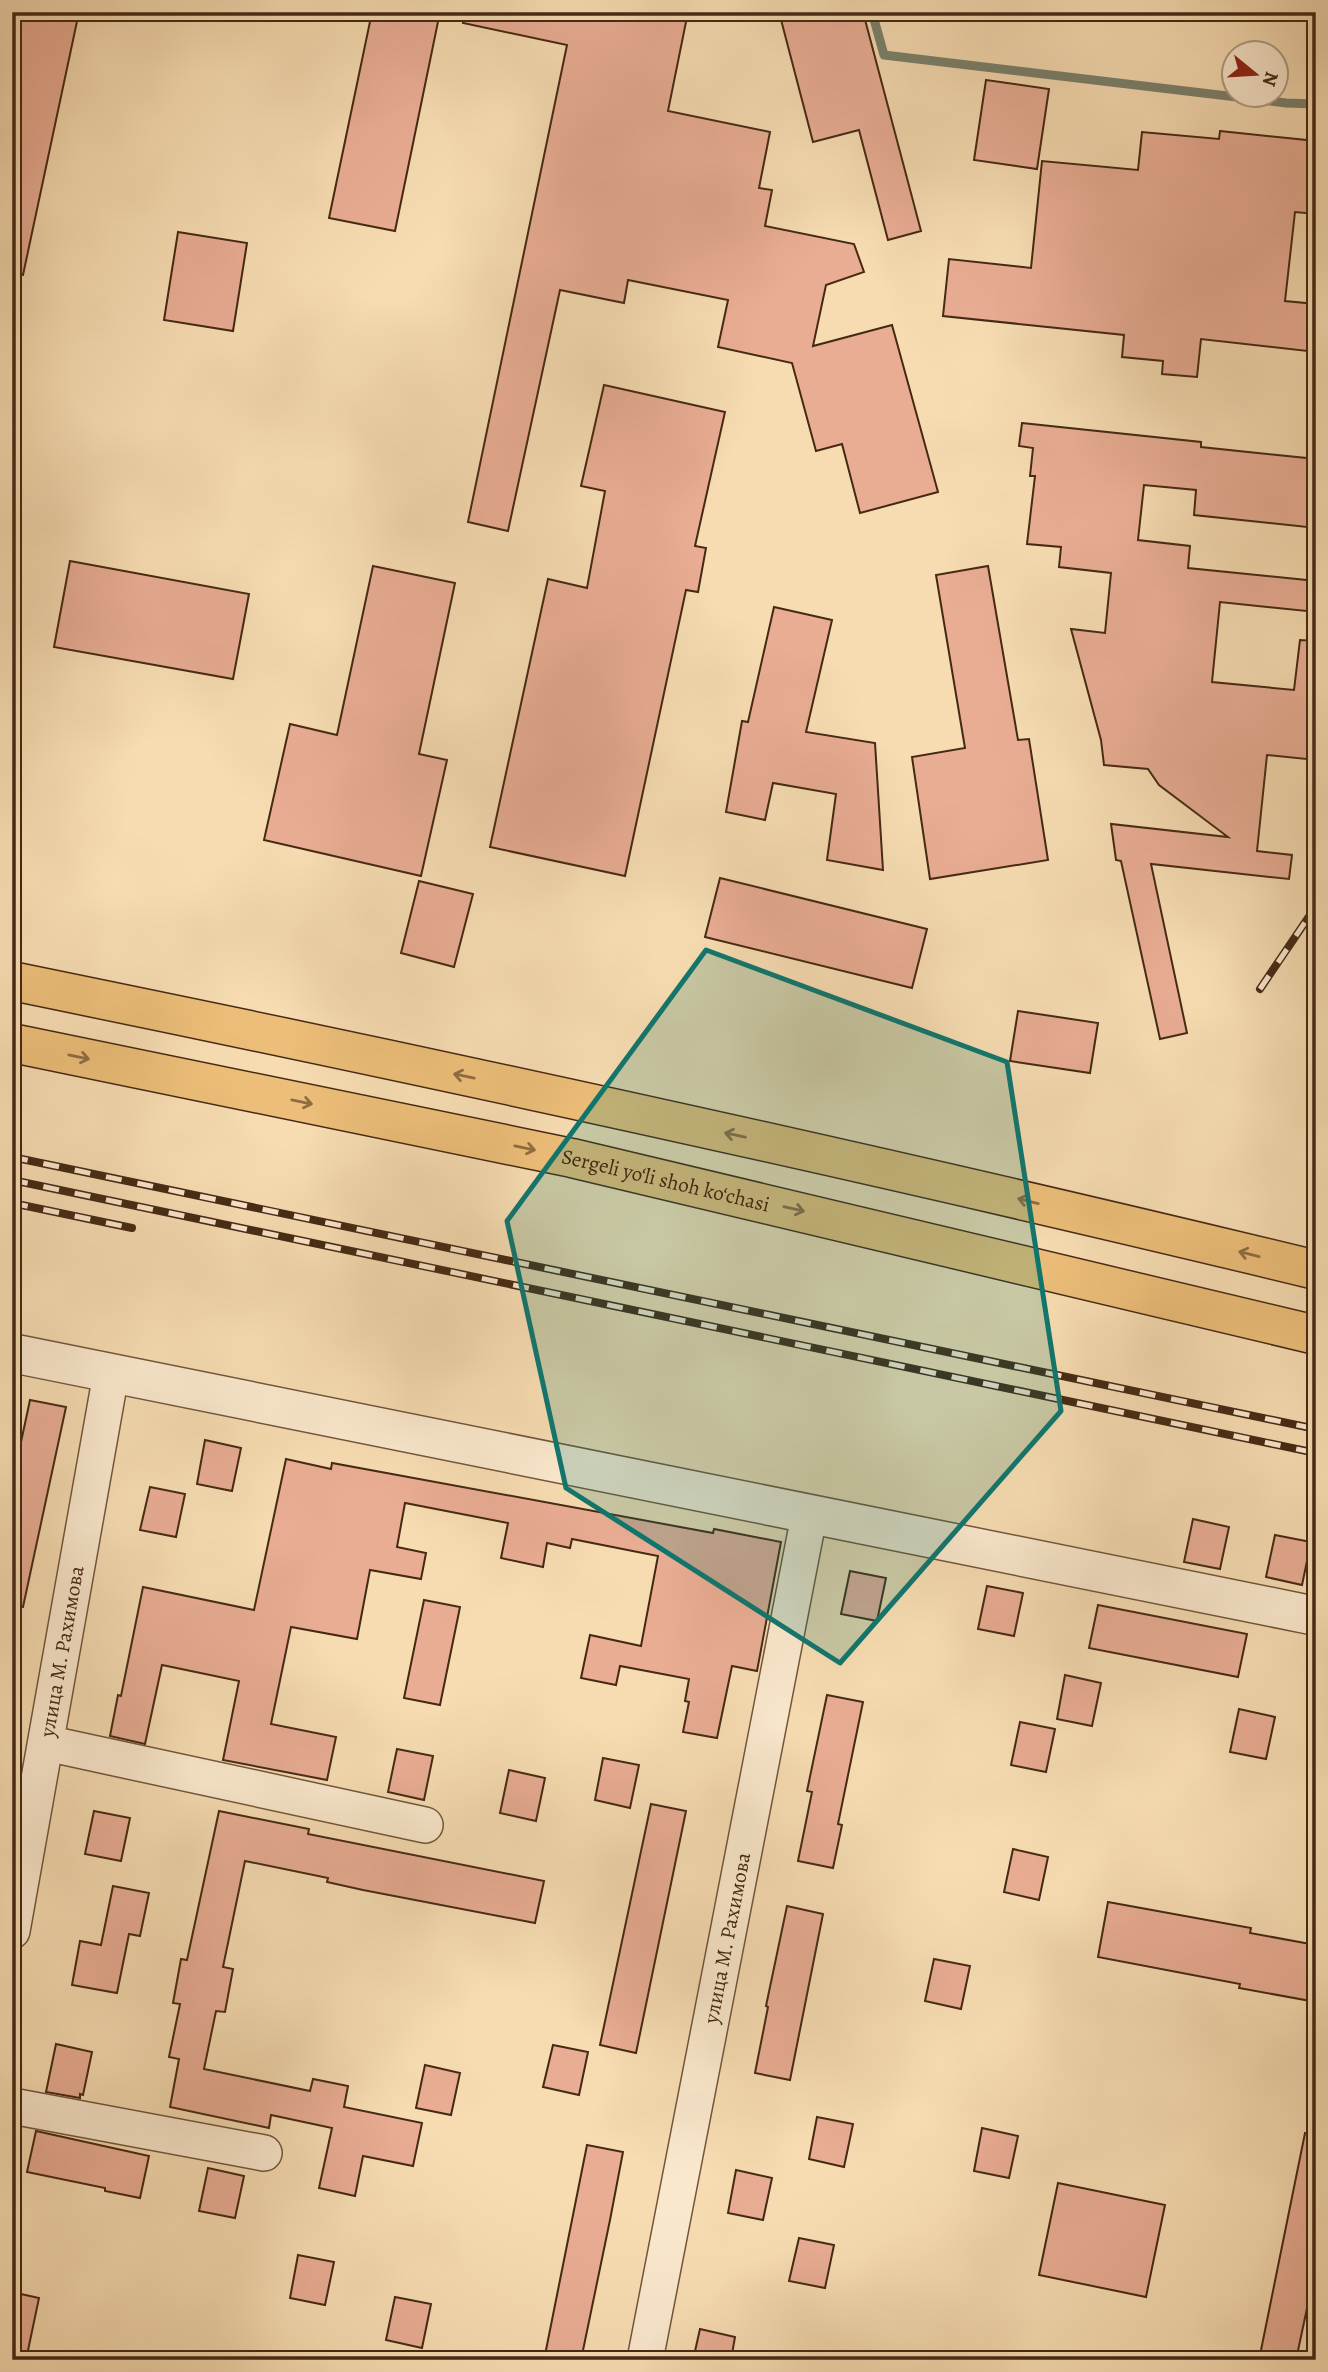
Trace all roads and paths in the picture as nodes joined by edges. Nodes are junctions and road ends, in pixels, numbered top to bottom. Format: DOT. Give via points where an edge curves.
graph roads {
  1 [pos="12,981"];
  2 [pos="12,1043"];
  3 [pos="1316,1270"];
  4 [pos="1316,1335"];
  5 [pos="12,1353"];
  6 [pos="111,1374"];
  7 [pos="809,1516"];
  8 [pos="1316,1616"];
  9 [pos="46,1743"];
  10 [pos="425,1825"];
  11 [pos="12,1931"];
  12 [pos="12,2106"];
  13 [pos="264,2152"];
  14 [pos="645,2360"];
  3 -- 1 [label="main road, one-way" via="972,1187"];
  2 -- 4 [label="main road, Sergeli yo‘li shoh ko‘chasi, one-way" via="572,1158"];
  5 -- 6 [label="street"];
  6 -- 7 [label="street"];
  6 -- 9 [label="street, улица М. Рахимова"];
  7 -- 8 [label="street"];
  7 -- 14 [label="street, улица М. Рахимова"];
  9 -- 10 [label="street"];
  9 -- 11 [label="street, улица М. Рахимова"];
  12 -- 13 [label="street"];
}
